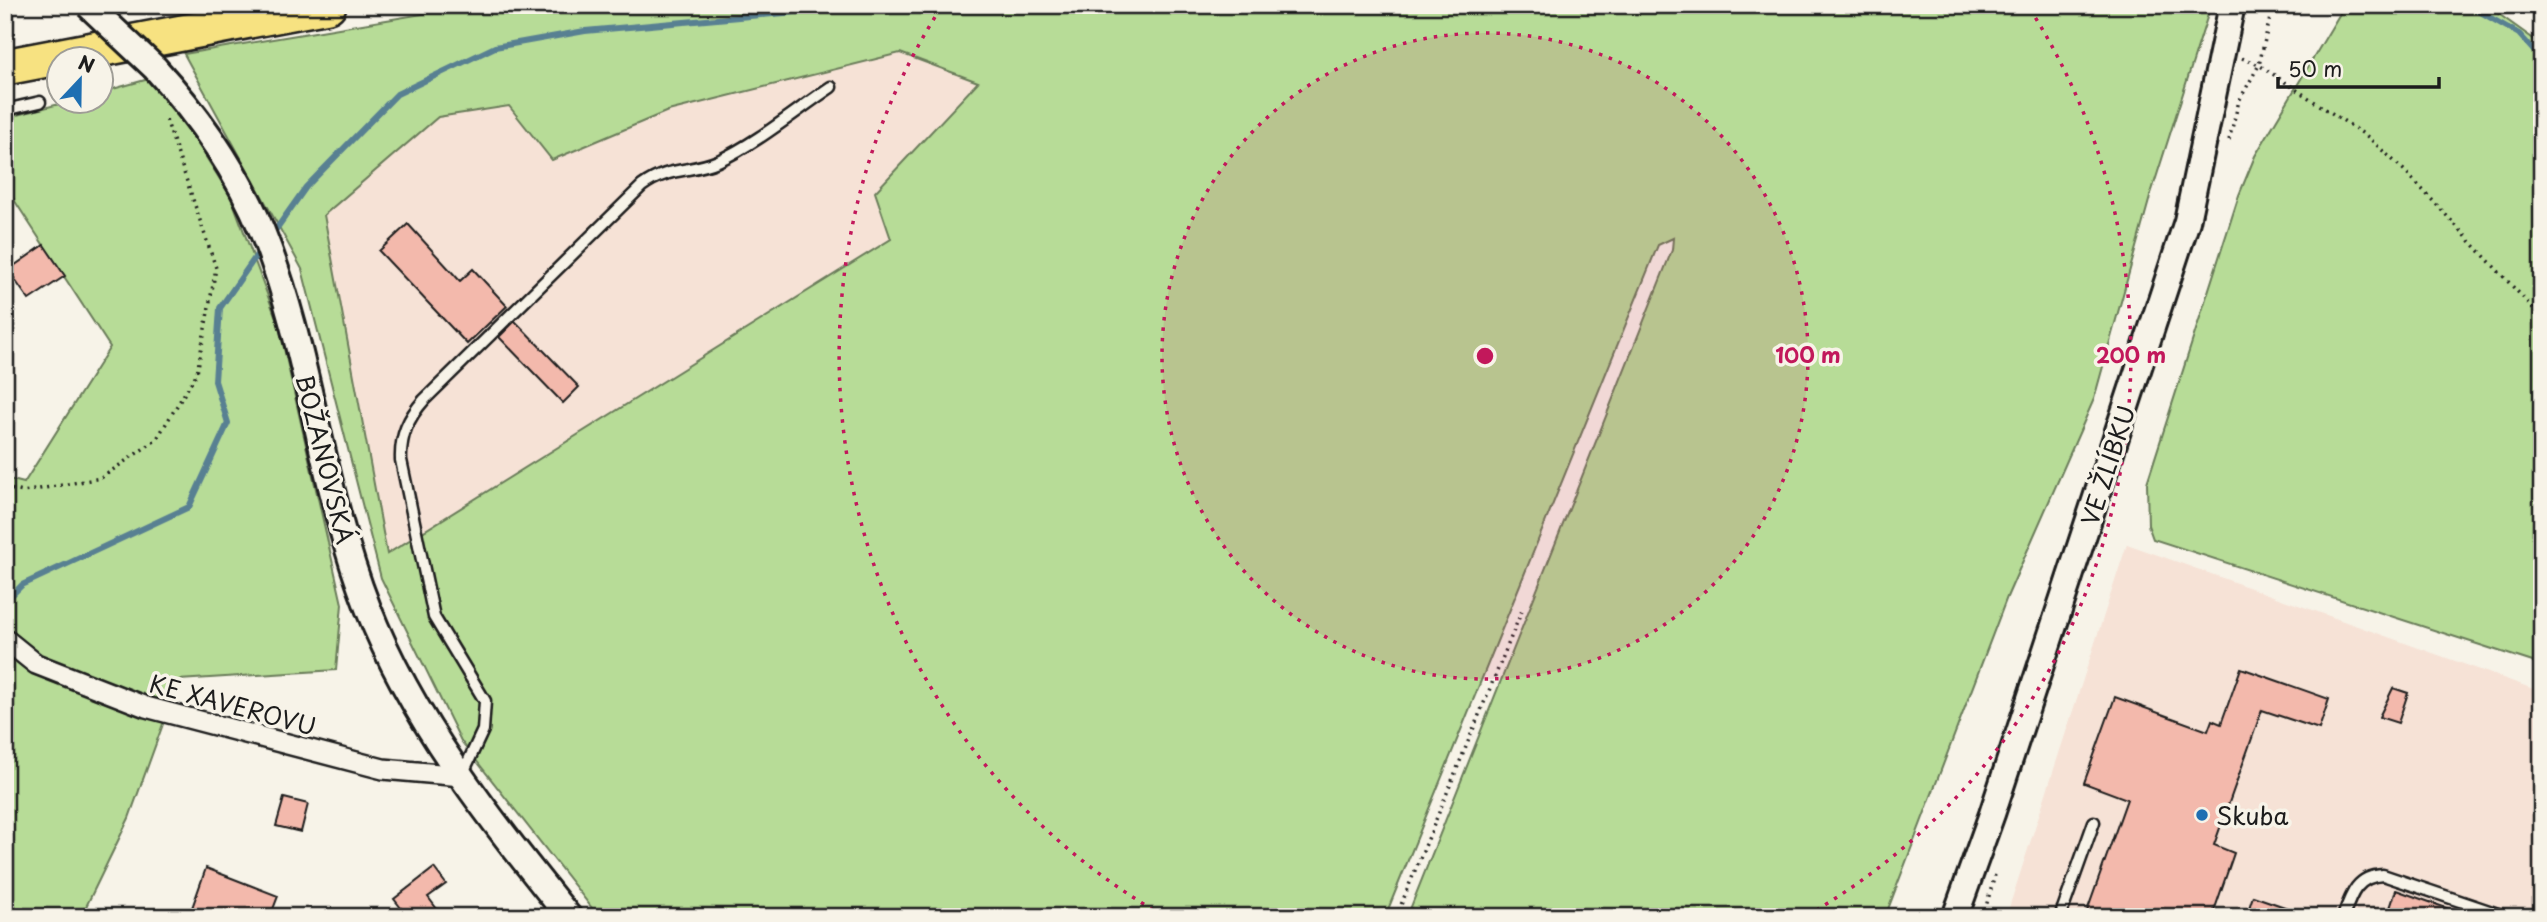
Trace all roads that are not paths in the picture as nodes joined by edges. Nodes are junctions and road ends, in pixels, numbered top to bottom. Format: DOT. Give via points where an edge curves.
graph roads {
  1 [pos="89,5"];
  2 [pos="328,5"];
  3 [pos="2232,5"];
  4 [pos="5,67"];
  5 [pos="831,88"];
  6 [pos="40,102"];
  7 [pos="5,110"];
  8 [pos="5,639"];
  9 [pos="462,776"];
  10 [pos="2094,822"];
  11 [pos="569,917"];
  12 [pos="1955,917"];
  13 [pos="2060,917"];
  14 [pos="2343,917"];
  15 [pos="2507,917"];
  1 -- 9 [label="street, BOŽANOVSKÁ, bridge" via="160,73 204,127 261,229 292,322 343,530 367,606 416,710"];
  2 -- 4 [label="highway"];
  3 -- 12 [label="street, VE ŽLÍBKU" via="2187,221"];
  5 -- 9 [label="lane" via="717,161 666,171 642,186 433,390 408,423 401,460 429,599 442,635 485,701 484,730"];
  6 -- 7 [label="lane"];
  8 -- 9 [label="street, KE XAVEROVU" via="36,664 146,707 383,769"];
  9 -- 11 [label="street, BOŽANOVSKÁ"];
  10 -- 13 [label="lane"];
  14 -- 15 [label="lane" via="2355,887 2363,879 2383,875"];
}
